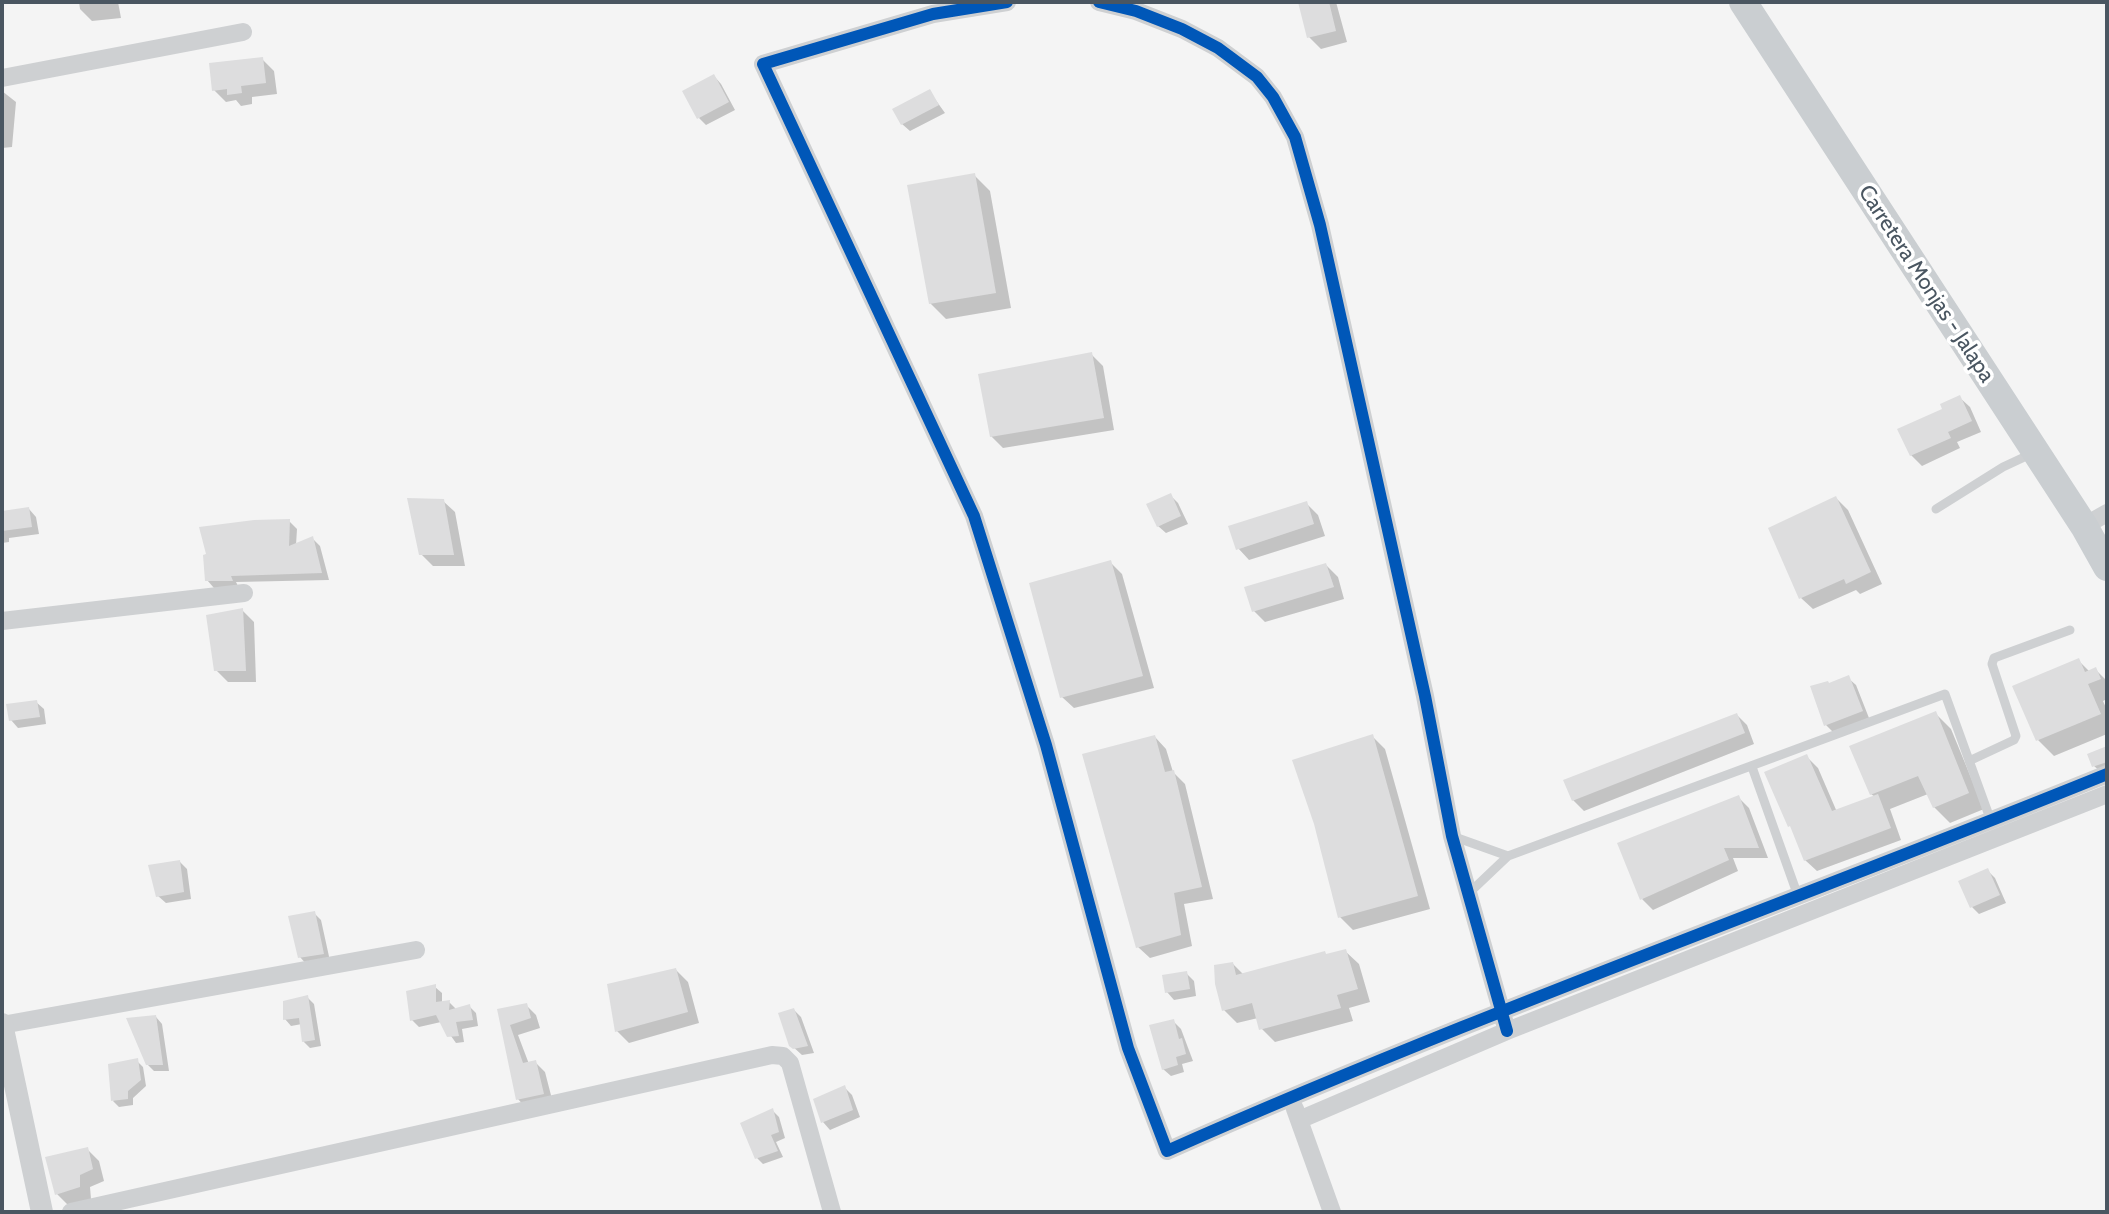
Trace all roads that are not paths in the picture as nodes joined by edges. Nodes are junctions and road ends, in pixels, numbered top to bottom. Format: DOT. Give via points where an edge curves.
graph roads {
  1 [pos="1007,2"];
  2 [pos="1099,2"];
  3 [pos="1743,2"];
  4 [pos="243,32"];
  5 [pos="2,78"];
  6 [pos="2036,451"];
  7 [pos="1936,509"];
  8 [pos="2095,520"];
  9 [pos="2107,567"];
  10 [pos="244,593"];
  11 [pos="2,621"];
  12 [pos="2070,630"];
  13 [pos="1969,761"];
  14 [pos="1752,767"];
  15 [pos="2107,774"];
  16 [pos="2107,794"];
  17 [pos="1994,830"];
  18 [pos="1452,836"];
  19 [pos="1508,856"];
  20 [pos="1468,894"];
  21 [pos="1797,895"];
  22 [pos="1804,915"];
  23 [pos="416,950"];
  24 [pos="1501,1011"];
  25 [pos="2,1025"];
  26 [pos="1507,1031"];
  27 [pos="1290,1096"];
  28 [pos="1299,1120"];
  29 [pos="42,1212"];
  30 [pos="71,1212"];
  31 [pos="832,1212"];
  32 [pos="1332,1212"];
  1 -- 27 [label="street" via="933,14 763,64 974,516 1046,745 1128,1048 1167,1151"];
  2 -- 18 [label="street" via="1136,11 1218,48 1257,77 1295,137 1320,225"];
  3 -- 6 [label="main road, Carretera Monjas - Jalapa"];
  4 -- 5 [label="street"];
  6 -- 7 [label="lane"];
  6 -- 8 [label="main road, Carretera Monjas - Jalapa"];
  8 -- 9 [label="main road, Carretera Monjas - Jalapa"];
  10 -- 11 [label="street"];
  12 -- 13 [label="lane" via="1994,658 2016,736"];
  13 -- 14 [label="lane" via="1945,694"];
  13 -- 17 [label="lane"];
  14 -- 19 [label="lane"];
  14 -- 21 [label="lane"];
  15 -- 17 [label="street"];
  16 -- 17 [label="street"];
  17 -- 21 [label="street"];
  17 -- 22 [label="street"];
  18 -- 19 [label="lane"];
  18 -- 20 [label="street"];
  19 -- 20 [label="lane"];
  20 -- 24 [label="street"];
  21 -- 22 [label="lane"];
  21 -- 24 [label="street"];
  22 -- 26 [label="street"];
  23 -- 25 [label="street"];
  24 -- 26 [label="street"];
  24 -- 27 [label="street"];
  25 -- 29 [label="street"];
  26 -- 28 [label="street"];
  27 -- 28 [label="street"];
  28 -- 32 [label="street"];
  30 -- 31 [label="street" via="772,1055 790,1063"];
}
